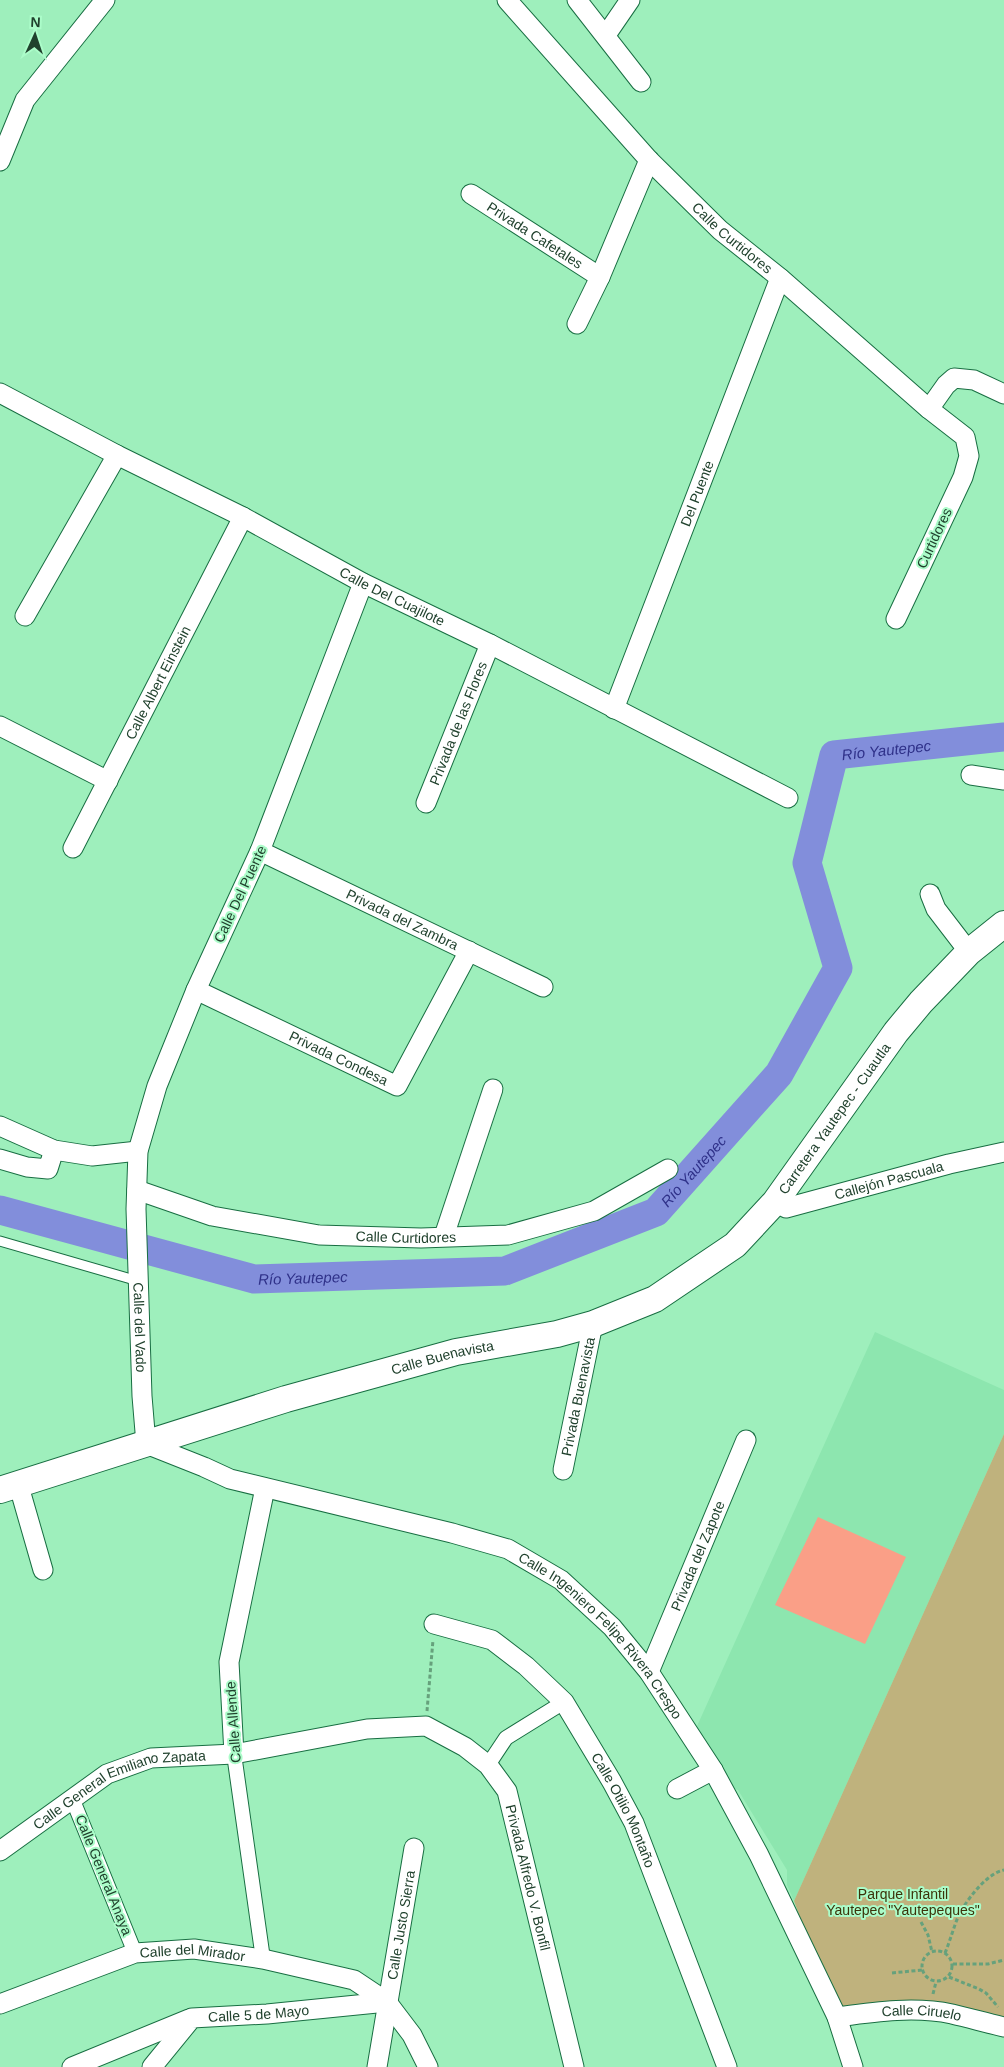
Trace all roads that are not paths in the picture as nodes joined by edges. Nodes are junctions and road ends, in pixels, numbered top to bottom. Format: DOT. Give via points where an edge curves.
graph roads {
  1 [pos="105,0"];
  2 [pos="577,0"];
  3 [pos="630,0"];
  4 [pos="515,3"];
  5 [pos="606,35"];
  6 [pos="641,82"];
  7 [pos="649,160"];
  8 [pos="0,161"];
  9 [pos="470,194"];
  10 [pos="600,277"];
  11 [pos="780,278"];
  12 [pos="577,324"];
  13 [pos="0,393"];
  14 [pos="1004,394"];
  15 [pos="929,409"];
  16 [pos="117,455"];
  17 [pos="969,456"];
  18 [pos="242,517"];
  19 [pos="363,582"];
  20 [pos="25,616"];
  21 [pos="896,619"];
  22 [pos="490,644"];
  23 [pos="614,709"];
  24 [pos="0,726"];
  25 [pos="971,775"];
  26 [pos="1004,780"];
  27 [pos="108,781"];
  28 [pos="788,798"];
  29 [pos="426,803"];
  30 [pos="73,848"];
  31 [pos="260,851"];
  32 [pos="930,894"];
  33 [pos="1004,924"];
  34 [pos="1004,940"];
  35 [pos="469,952"];
  36 [pos="969,952"];
  37 [pos="543,987"];
  38 [pos="196,990"];
  39 [pos="493,1089"];
  40 [pos="0,1126"];
  41 [pos="54,1150"];
  42 [pos="138,1151"];
  43 [pos="1004,1152"];
  44 [pos="0,1159"];
  45 [pos="668,1169"];
  46 [pos="137,1190"];
  47 [pos="781,1205"];
  48 [pos="136,1208"];
  49 [pos="444,1236"];
  50 [pos="0,1241"];
  51 [pos="138,1281"];
  52 [pos="656,1305"];
  53 [pos="593,1330"];
  54 [pos="746,1440"];
  55 [pos="146,1444"];
  56 [pos="563,1470"];
  57 [pos="9,1487"];
  58 [pos="265,1488"];
  59 [pos="43,1570"];
  60 [pos="434,1624"];
  61 [pos="649,1672"];
  62 [pos="564,1702"];
  63 [pos="426,1726"];
  64 [pos="234,1754"];
  65 [pos="488,1765"];
  66 [pos="713,1770"];
  67 [pos="677,1789"];
  68 [pos="72,1798"];
  69 [pos="414,1848"];
  70 [pos="0,1851"];
  71 [pos="135,1953"];
  72 [pos="262,1959"];
  73 [pos="387,2002"];
  74 [pos="0,2004"];
  75 [pos="837,2017"];
  76 [pos="192,2018"];
  77 [pos="1004,2027"];
  78 [pos="72,2067"];
  79 [pos="152,2067"];
  80 [pos="377,2067"];
  81 [pos="428,2067"];
  82 [pos="574,2067"];
  83 [pos="728,2067"];
  84 [pos="854,2067"];
  1 -- 8 [label="street" via="25,100"];
  2 -- 5 [label="street"];
  3 -- 5 [label="street"];
  4 -- 7 [label="street, Calle Curtidores"];
  5 -- 6 [label="street"];
  7 -- 10 [label="street, Privada Cafetales"];
  7 -- 11 [label="street, Calle Curtidores" via="720,230"];
  9 -- 10 [label="street, Privada Cafetales"];
  10 -- 12 [label="street, Privada Cafetales"];
  11 -- 15 [label="street, Calle Curtidores"];
  11 -- 23 [label="street, Del Puente"];
  13 -- 16 [label="street, Calle Del Cuajilote"];
  14 -- 15 [label="street" via="974,380 954,378"];
  15 -- 17 [label="street, Calle Curtidores" via="965,437"];
  16 -- 18 [label="street, Calle Del Cuajilote"];
  16 -- 20 [label="street"];
  17 -- 21 [label="street, Curtidores" via="963,477"];
  18 -- 19 [label="street, Calle Del Cuajilote"];
  18 -- 27 [label="street, Calle Albert Einstein"];
  19 -- 22 [label="street, Calle Del Cuajilote"];
  19 -- 31 [label="street, Calle Del Puente"];
  22 -- 23 [label="street, Calle Del Cuajilote"];
  22 -- 29 [label="street, Privada de las Flores"];
  23 -- 28 [label="street, Calle Del Cuajilote"];
  24 -- 27 [label="street"];
  25 -- 26 [label="street"];
  27 -- 30 [label="street, Calle Albert Einstein"];
  31 -- 35 [label="street, Privada del Zambra"];
  31 -- 38 [label="street, Calle Del Puente"];
  32 -- 36 [label="street" via="936,909"];
  33 -- 36 [label="main road, Carretera Yautepec - Cuautla"];
  34 -- 47 [label="main road, Carretera Yautepec - Cuautla" via="976,962 928,1009"];
  35 -- 37 [label="street, Privada del Zambra"];
  35 -- 38 [label="street, Privada Condesa" via="397,1086"];
  36 -- 47 [label="main road, Carretera Yautepec - Cuautla" via="896,1032"];
  38 -- 42 [label="street, Calle Del Puente" via="157,1086"];
  39 -- 49 [label="street"];
  40 -- 41 [label="street"];
  41 -- 42 [label="street" via="92,1156"];
  41 -- 44 [label="street" via="48,1170"];
  42 -- 46 [label="street, Calle Del Puente"];
  43 -- 47 [label="street, Callejón Pascuala"];
  45 -- 49 [label="street, Calle Curtidores" via="594,1211 508,1235"];
  46 -- 48 [label="street, Calle Del Puente"];
  46 -- 49 [label="street, Calle Curtidores" via="212,1216 319,1235"];
  47 -- 52 [label="main road, Carretera Yautepec - Cuautla"];
  48 -- 51 [label="street, Calle del Vado"];
  50 -- 51 [label="lane"];
  51 -- 55 [label="street, Calle del Vado"];
  52 -- 53 [label="main road, Calle Buenavista"];
  53 -- 55 [label="main road, Calle Buenavista" via="288,1409 231,1416"];
  53 -- 56 [label="street, Privada Buenavista"];
  54 -- 61 [label="street, Privada del Zapote"];
  55 -- 57 [label="main road, Calle Buenavista"];
  55 -- 58 [label="street, Calle Ingeniero Felipe Rivera Crespo" via="230,1479"];
  57 -- 59 [label="street"];
  58 -- 61 [label="street, Calle Ingeniero Felipe Rivera Crespo" via="508,1549 561,1580 612,1626"];
  58 -- 64 [label="street, Calle Allende" via="229,1662"];
  60 -- 62 [label="street, Calle Otilio Montaño" via="492,1640"];
  61 -- 66 [label="street, Calle Ingeniero Felipe Rivera Crespo"];
  62 -- 65 [label="street" via="506,1738"];
  62 -- 83 [label="street, Calle Otilio Montaño" via="634,1824"];
  63 -- 64 [label="street, Calle General Emiliano Zapata" via="367,1730"];
  63 -- 65 [label="street, Privada Alfredo V. Bonfil" via="465,1747"];
  64 -- 68 [label="street, Calle General Emiliano Zapata" via="151,1758 107,1774"];
  64 -- 72 [label="street, Calle Allende"];
  65 -- 82 [label="street, Privada Alfredo V. Bonfil" via="507,1791"];
  66 -- 67 [label="street"];
  66 -- 75 [label="street, Calle Ingeniero Felipe Rivera Crespo" via="759,1855"];
  68 -- 70 [label="street, Calle General Emiliano Zapata"];
  68 -- 71 [label="street, Calle General Anaya"];
  69 -- 73 [label="street, Calle Justo Sierra"];
  71 -- 72 [label="street, Calle del Mirador" via="194,1950"];
  71 -- 74 [label="street, Calle del Mirador"];
  72 -- 73 [label="street, Calle del Mirador" via="354,1980"];
  73 -- 76 [label="street, Calle 5 de Mayo"];
  73 -- 80 [label="street, Calle Justo Sierra"];
  73 -- 81 [label="street, Calle del Mirador" via="412,2035"];
  75 -- 77 [label="street, Calle Ciruelo" via="878,2012 921,2012 950,2014"];
  75 -- 84 [label="street, Calle Ingeniero Felipe Rivera Crespo"];
  76 -- 78 [label="street"];
  76 -- 79 [label="street, Calle 5 de Mayo"];
}
